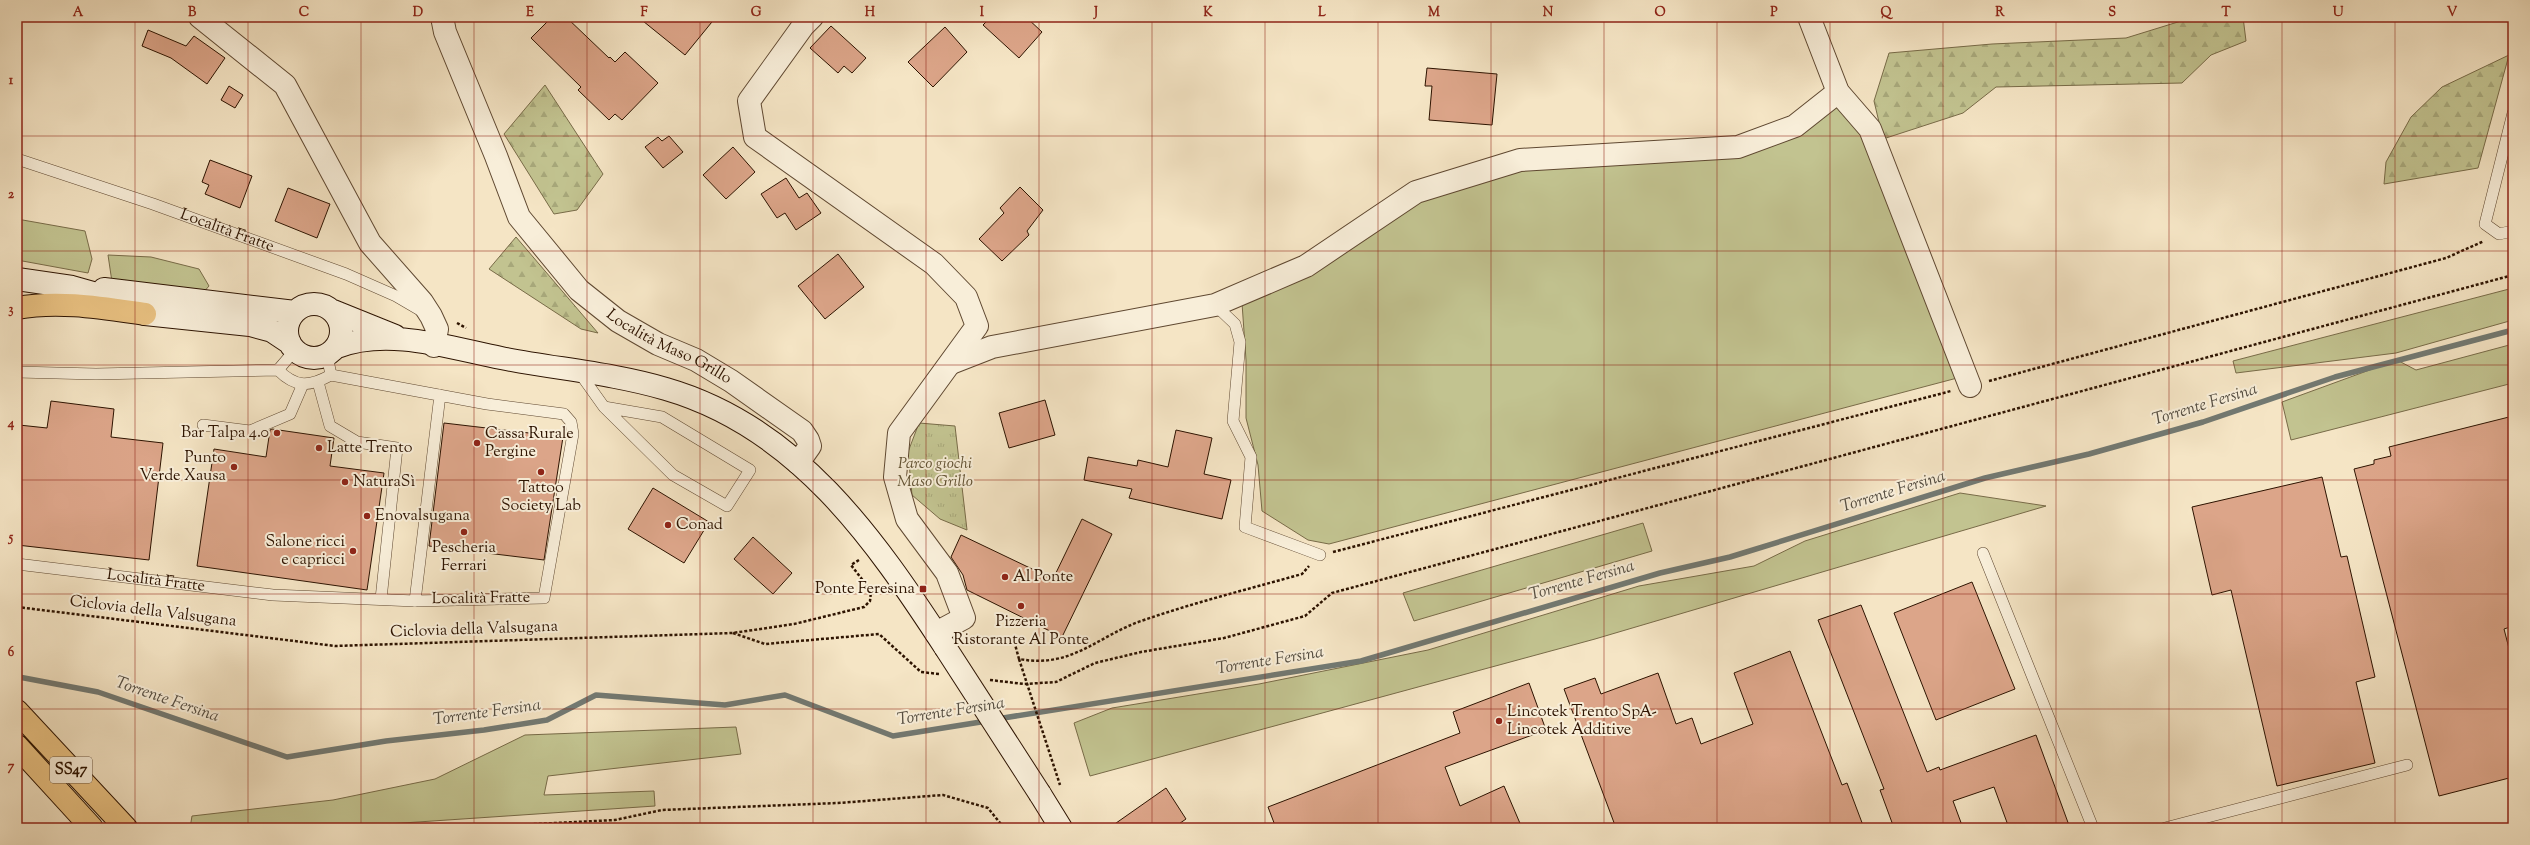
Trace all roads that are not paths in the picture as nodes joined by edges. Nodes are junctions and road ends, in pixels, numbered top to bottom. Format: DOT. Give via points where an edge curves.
graph roads {
  1 [pos="200,17"];
  2 [pos="442,17"];
  3 [pos="812,17"];
  4 [pos="1809,17"];
  5 [pos="1838,92"];
  6 [pos="2513,113"];
  7 [pos="17,159"];
  8 [pos="2513,231"];
  9 [pos="17,279"];
  10 [pos="72,287"];
  11 [pos="1215,305"];
  12 [pos="17,308"];
  13 [pos="332,311"];
  14 [pos="295,312"];
  15 [pos="145,314"];
  16 [pos="431,316"];
  17 [pos="404,340"];
  18 [pos="434,346"];
  19 [pos="293,347"];
  20 [pos="332,359"];
  21 [pos="951,363"];
  22 [pos="278,370"];
  23 [pos="578,371"];
  24 [pos="17,372"];
  25 [pos="318,382"];
  26 [pos="303,384"];
  27 [pos="1970,386"];
  28 [pos="440,395"];
  29 [pos="604,407"];
  30 [pos="203,425"];
  31 [pos="798,463"];
  32 [pos="1982,552"];
  33 [pos="1320,555"];
  34 [pos="17,564"];
  35 [pos="380,600"];
  36 [pos="415,601"];
  37 [pos="940,640"];
  38 [pos="17,711"];
  39 [pos="17,746"];
  40 [pos="2407,765"];
  41 [pos="1059,826"];
  42 [pos="92,828"];
  43 [pos="126,828"];
  44 [pos="2093,828"];
  45 [pos="2165,828"];
  1 -- 16 [label="street" via="285,85 370,243 422,302"];
  2 -- 31 [label="street, Località Maso Grillo" via="445,32 519,217 579,290 618,321 658,344 696,360 731,381 802,431 810,446"];
  3 -- 21 [label="street" via="749,101 755,137 934,264 966,297 977,326"];
  4 -- 5 [label="street"];
  5 -- 11 [label="street" via="1795,126 1738,147 1520,160 1416,192 1306,266"];
  5 -- 27 [label="street" via="1870,129"];
  6 -- 8 [label="lane" via="2485,224 2499,234"];
  7 -- 16 [label="lane, Località Fratte" via="138,199 346,274 396,296"];
  9 -- 10 [label="street, Località Fratte"];
  10 -- 14 [label="street, Località Fratte" via="135,291"];
  10 -- 15 [label="street, Località Fratte" via="118,300"];
  11 -- 21 [label="street" via="992,347"];
  11 -- 33 [label="lane" via="1234,324 1240,342 1233,421 1251,457 1245,527"];
  12 -- 15 [label="highway" via="66,304"];
  13 -- 14 [label="street, Località Fratte" via="326,306 314,304"];
  13 -- 17 [label="street, Località Fratte"];
  13 -- 20 [label="street" via="338,317 342,328"];
  14 -- 19 [label="street" via="287,327"];
  15 -- 19 [label="street, Località Fratte" via="250,325 272,331"];
  16 -- 18 [label="street" via="437,329"];
  17 -- 18 [label="street, Località Fratte"];
  17 -- 20 [label="street, Località Fratte" via="350,342"];
  18 -- 23 [label="street, Località Fratte"];
  19 -- 20 [label="street, Località Fratte" via="310,358"];
  19 -- 22 [label="lane"];
  20 -- 25 [label="lane, Località Fratte"];
  20 -- 28 [label="lane, Località Fratte"];
  21 -- 37 [label="street" via="899,433 895,477 907,519 947,573 964,618"];
  22 -- 24 [label="lane" via="96,374"];
  22 -- 26 [label="lane" via="289,380"];
  23 -- 29 [label="lane"];
  23 -- 31 [label="street, Località Fratte" via="639,382 695,399 746,425"];
  25 -- 26 [label="lane, Località Fratte"];
  25 -- 35 [label="lane" via="330,426 357,442 397,448"];
  26 -- 30 [label="lane" via="290,414 250,431"];
  28 -- 36 [label="lane, Località Fratte"];
  28 -- 36 [label="lane, Località Fratte" via="564,414 572,422 573,434 544,598"];
  29 -- 29 [label="lane" via="673,475 727,506 750,470 662,417"];
  31 -- 37 [label="street" via="835,496 853,517"];
  32 -- 44 [label="lane"];
  34 -- 35 [label="lane, Località Fratte" via="273,595"];
  35 -- 36 [label="lane, Località Fratte"];
  37 -- 41 [label="street, bridge"];
  38 -- 43 [label="highway, SS47"];
  39 -- 42 [label="highway, SS47"];
  40 -- 45 [label="lane"];
}
